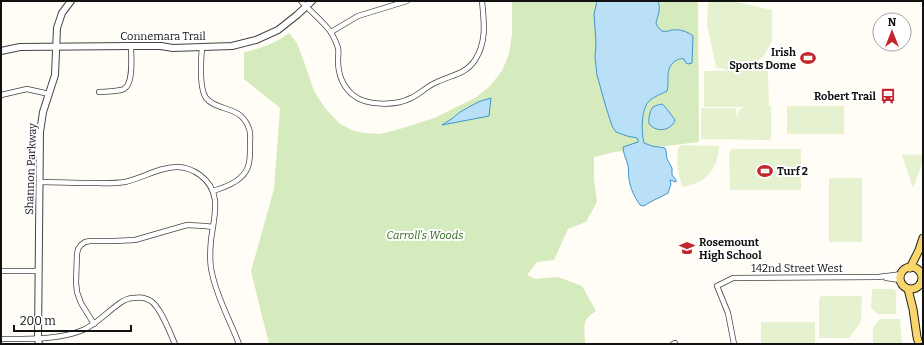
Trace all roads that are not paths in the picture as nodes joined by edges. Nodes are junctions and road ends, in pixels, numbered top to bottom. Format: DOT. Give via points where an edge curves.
graph roads {
  1 [pos="71,1"];
  2 [pos="301,1"];
  3 [pos="312,1"];
  4 [pos="407,1"];
  5 [pos="482,1"];
  6 [pos="306,7"];
  7 [pos="331,32"];
  8 [pos="55,46"];
  9 [pos="131,46"];
  10 [pos="202,47"];
  11 [pos="1,51"];
  12 [pos="99,92"];
  13 [pos="49,94"];
  14 [pos="1,95"];
  15 [pos="40,182"];
  16 [pos="213,192"];
  17 [pos="213,227"];
  18 [pos="923,238"];
  19 [pos="919,250"];
  20 [pos="910,268"];
  21 [pos="918,270"];
  22 [pos="1,271"];
  23 [pos="38,271"];
  24 [pos="900,277"];
  25 [pos="912,288"];
  26 [pos="94,324"];
  27 [pos="1,339"];
  28 [pos="39,341"];
  29 [pos="175,344"];
  30 [pos="239,344"];
  31 [pos="734,344"];
  32 [pos="919,344"];
  1 -- 8 [label="street, Shannon Parkway" via="62,13"];
  2 -- 6 [label="street"];
  3 -- 6 [label="street, Connemara Trail"];
  4 -- 7 [label="street" via="358,16"];
  5 -- 7 [label="street" via="484,35 475,61 460,73 435,82 413,97 396,103 371,102 352,95 340,78 338,48"];
  6 -- 7 [label="street"];
  6 -- 10 [label="street, Connemara Trail" via="278,30 261,38 232,46"];
  8 -- 9 [label="street, Connemara Trail"];
  8 -- 11 [label="street, Connemara Trail" via="20,47"];
  8 -- 13 [label="street, Shannon Parkway" via="55,75"];
  9 -- 10 [label="street, Connemara Trail"];
  9 -- 12 [label="street" via="131,76 128,85 124,89"];
  10 -- 16 [label="street" via="202,87 206,98 217,106 238,114 250,134 250,161 245,173 236,181"];
  13 -- 14 [label="street" via="27,89"];
  13 -- 15 [label="street, Shannon Parkway" via="40,132"];
  15 -- 16 [label="street" via="118,182 178,167 199,174"];
  15 -- 23 [label="street, Shannon Parkway"];
  16 -- 17 [label="street" via="216,204"];
  17 -- 26 [label="street" via="187,225 135,240 90,241 81,245 77,254 76,282 81,303"];
  17 -- 30 [label="street" via="210,256 214,285"];
  18 -- 19 [label="main road"];
  19 -- 20 [label="main road"];
  19 -- 21 [label="main road"];
  20 -- 21 [label="main road"];
  20 -- 24 [label="main road" via="904,269"];
  21 -- 25 [label="main road" via="921,276 920,284"];
  22 -- 23 [label="street"];
  23 -- 28 [label="street, Shannon Parkway"];
  24 -- 25 [label="main road" via="903,286"];
  24 -- 31 [label="street, 142nd Street West" via="733,278 717,286 728,313"];
  25 -- 32 [label="main road"];
  26 -- 28 [label="street" via="73,334"];
  26 -- 29 [label="street" via="120,302 127,298 140,297 152,302 159,310"];
  27 -- 28 [label="street"];
}
